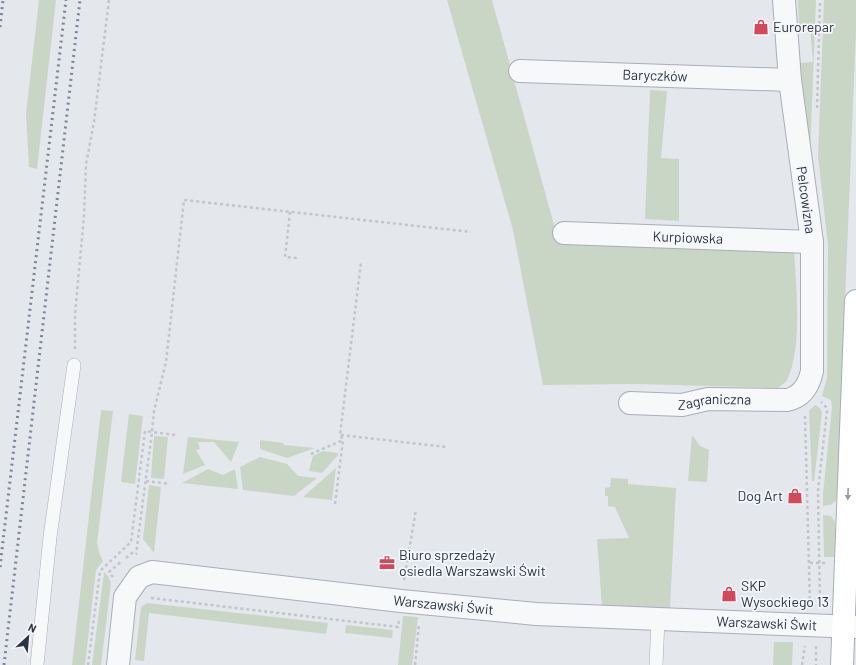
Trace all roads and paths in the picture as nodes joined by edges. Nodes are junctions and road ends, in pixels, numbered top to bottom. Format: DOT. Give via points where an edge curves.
graph roads {
  1 [pos="109,0"];
  2 [pos="784,0"];
  3 [pos="520,71"];
  4 [pos="790,80"];
  5 [pos="290,212"];
  6 [pos="471,232"];
  7 [pos="564,233"];
  8 [pos="812,242"];
  9 [pos="297,258"];
  10 [pos="361,262"];
  11 [pos="856,301"];
  12 [pos="74,365"];
  13 [pos="800,394"];
  14 [pos="630,403"];
  15 [pos="152,432"];
  16 [pos="175,435"];
  17 [pos="340,435"];
  18 [pos="343,440"];
  19 [pos="446,447"];
  20 [pos="311,454"];
  21 [pos="146,481"];
  22 [pos="170,484"];
  23 [pos="335,504"];
  24 [pos="416,510"];
  25 [pos="136,554"];
  26 [pos="404,585"];
  27 [pos="146,598"];
  28 [pos="820,609"];
  29 [pos="399,620"];
  30 [pos="658,620"];
  31 [pos="419,622"];
  32 [pos="852,625"];
  33 [pos="805,640"];
  34 [pos="816,641"];
  35 [pos="37,665"];
  36 [pos="88,665"];
  37 [pos="118,665"];
  38 [pos="415,665"];
  39 [pos="656,665"];
  40 [pos="802,665"];
  41 [pos="816,665"];
  42 [pos="842,665"];
  1 -- 12 [label="path" via="94,122 86,164 75,314"];
  2 -- 4 [label="street, Pelcowizna"];
  3 -- 4 [label="street, Baryczków"];
  4 -- 8 [label="street, Pelcowizna"];
  5 -- 6 [label="path"];
  5 -- 9 [label="path" via="285,257"];
  5 -- 15 [label="path" via="184,200 166,362 154,411"];
  7 -- 8 [label="street, Kurpiowska"];
  8 -- 13 [label="street, Pelcowizna" via="812,370"];
  10 -- 17 [label="path"];
  11 -- 32 [label="main road, one-way"];
  12 -- 35 [label="lane" via="50,537"];
  13 -- 14 [label="street, Zagraniczna" via="787,400 708,399 682,405"];
  13 -- 28 [label="path" via="824,403 827,411 818,490"];
  15 -- 16 [label="path"];
  15 -- 21 [label="path"];
  15 -- 36 [label="path" via="145,431 131,542 103,567 98,575"];
  17 -- 18 [label="path"];
  17 -- 19 [label="path"];
  18 -- 20 [label="path"];
  18 -- 23 [label="path"];
  21 -- 22 [label="path"];
  21 -- 25 [label="path"];
  24 -- 26 [label="path"];
  27 -- 29 [label="path" via="398,627"];
  30 -- 32 [label="street, Warszawski Świt"];
  30 -- 37 [label="street, Warszawski Świt" via="528,614 152,572 139,577 126,597"];
  30 -- 39 [label="lane"];
  31 -- 38 [label="path"];
  32 -- 42 [label="main road"];
  33 -- 40 [label="path"];
  34 -- 41 [label="path"];
}
